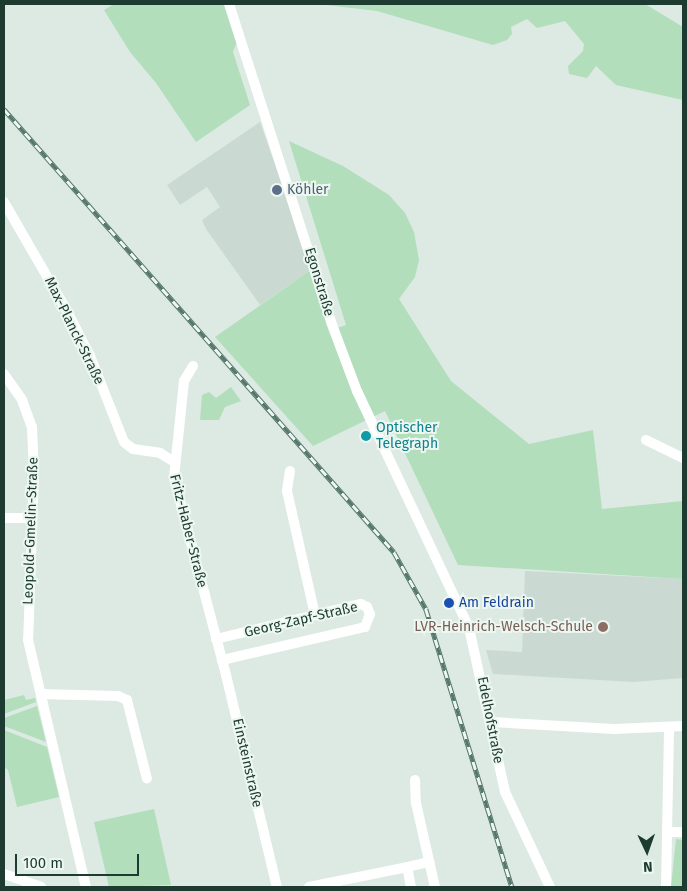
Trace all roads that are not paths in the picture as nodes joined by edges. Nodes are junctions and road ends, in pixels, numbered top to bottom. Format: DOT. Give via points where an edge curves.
graph roads {
  1 [pos="229,4"];
  2 [pos="4,202"];
  3 [pos="193,366"];
  4 [pos="4,374"];
  5 [pos="646,440"];
  6 [pos="683,458"];
  7 [pos="173,461"];
  8 [pos="290,471"];
  9 [pos="4,518"];
  10 [pos="32,518"];
  11 [pos="434,550"];
  12 [pos="315,615"];
  13 [pos="216,639"];
  14 [pos="222,660"];
  15 [pos="41,694"];
  16 [pos="491,722"];
  17 [pos="683,726"];
  18 [pos="669,727"];
  19 [pos="147,779"];
  20 [pos="415,780"];
  21 [pos="668,832"];
  22 [pos="683,832"];
  23 [pos="428,862"];
  24 [pos="406,867"];
  25 [pos="4,874"];
  26 [pos="41,887"];
  27 [pos="86,887"];
  28 [pos="277,887"];
  29 [pos="309,887"];
  30 [pos="411,887"];
  31 [pos="435,887"];
  32 [pos="550,887"];
  33 [pos="666,887"];
  1 -- 11 [label="street, Egonstraße" via="344,358"];
  2 -- 7 [label="street, Max-Planck-Straße" via="68,311 90,356 124,442 133,449 160,454"];
  3 -- 7 [label="street, Fritz-Haber-Straße" via="184,381"];
  4 -- 10 [label="street, Leopold-Gmelin-Straße" via="22,400 32,427"];
  5 -- 6 [label="street"];
  7 -- 13 [label="street, Fritz-Haber-Straße" via="174,478"];
  8 -- 12 [label="street" via="287,491"];
  9 -- 10 [label="street"];
  10 -- 15 [label="street, Leopold-Gmelin-Straße" via="28,640"];
  11 -- 16 [label="street, Edelhofstraße" via="470,628"];
  12 -- 13 [label="street, Georg-Zapf-Straße"];
  12 -- 14 [label="street, Georg-Zapf-Straße" via="361,604 370,614 365,627"];
  13 -- 14 [label="street, Einsteinstraße"];
  14 -- 28 [label="street, Einsteinstraße"];
  15 -- 19 [label="street" via="118,696 127,700"];
  15 -- 27 [label="street, Leopold-Gmelin-Straße"];
  16 -- 18 [label="street" via="614,729"];
  16 -- 32 [label="street, Edelhofstraße" via="505,792"];
  17 -- 18 [label="street"];
  18 -- 21 [label="street"];
  20 -- 23 [label="street" via="416,803"];
  21 -- 22 [label="street"];
  21 -- 33 [label="street"];
  23 -- 24 [label="street"];
  23 -- 31 [label="street"];
  24 -- 29 [label="street"];
  24 -- 30 [label="street"];
  25 -- 26 [label="street"];
}
